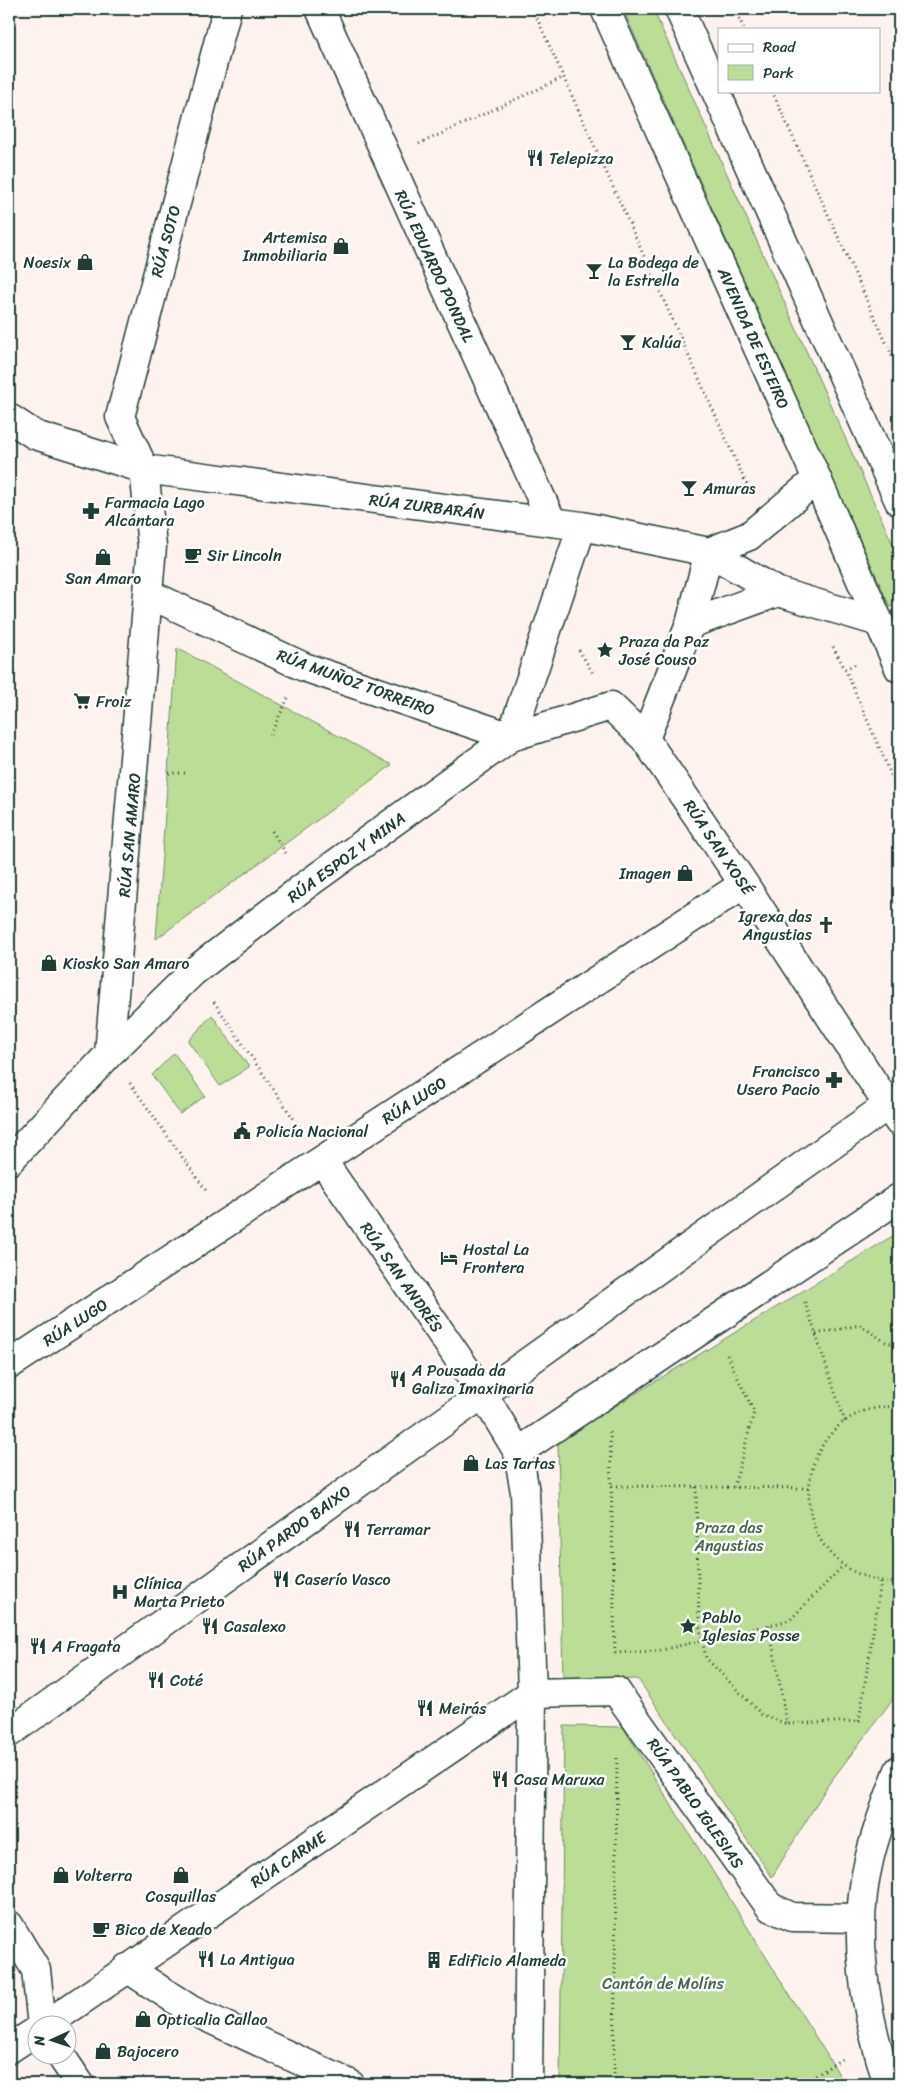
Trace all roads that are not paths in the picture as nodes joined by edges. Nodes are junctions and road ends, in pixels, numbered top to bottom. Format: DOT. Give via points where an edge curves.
graph roads {
  1 [pos="227,9"];
  2 [pos="320,9"];
  3 [pos="605,9"];
  4 [pos="679,9"];
  5 [pos="9,418"];
  6 [pos="144,469"];
  7 [pos="818,479"];
  8 [pos="899,501"];
  9 [pos="552,522"];
  10 [pos="582,526"];
  11 [pos="709,552"];
  12 [pos="778,592"];
  13 [pos="149,594"];
  14 [pos="879,622"];
  15 [pos="690,624"];
  16 [pos="899,668"];
  17 [pos="611,706"];
  18 [pos="511,737"];
  19 [pos="645,739"];
  20 [pos="744,884"];
  21 [pos="109,1054"];
  22 [pos="894,1114"];
  23 [pos="322,1160"];
  24 [pos="9,1161"];
  25 [pos="899,1198"];
  26 [pos="9,1366"];
  27 [pos="483,1394"];
  28 [pos="518,1452"];
  29 [pos="532,1693"];
  30 [pos="9,1733"];
  31 [pos="899,1770"];
  32 [pos="860,1918"];
  33 [pos="9,1925"];
  34 [pos="128,1968"];
  35 [pos="42,2016"];
  36 [pos="58,2016"];
  37 [pos="28,2037"];
  38 [pos="9,2049"];
  39 [pos="68,2066"];
  40 [pos="80,2084"];
  41 [pos="350,2084"];
  42 [pos="528,2084"];
  43 [pos="888,2084"];
  1 -- 6 [label="street, RÚA SOTO" via="120,417"];
  2 -- 9 [label="street, RÚA EDUARDO PONDAL"];
  3 -- 7 [label="street, AVENIDA DE ESTEIRO"];
  4 -- 8 [label="street"];
  5 -- 6 [label="street, RÚA ZURBARÁN" via="35,435"];
  6 -- 9 [label="street, RÚA ZURBARÁN"];
  6 -- 13 [label="street, RÚA SAN AMARO" via="152,546"];
  7 -- 11 [label="street" via="749,536"];
  7 -- 14 [label="street, AVENIDA DE ESTEIRO"];
  9 -- 10 [label="street, RÚA ZURBARÁN"];
  10 -- 11 [label="street, RÚA ZURBARÁN"];
  10 -- 18 [label="street"];
  11 -- 12 [label="street"];
  11 -- 15 [label="street"];
  12 -- 14 [label="street"];
  12 -- 15 [label="street"];
  13 -- 18 [label="street, RÚA MUÑOZ TORREIRO" via="304,667"];
  13 -- 21 [label="street, RÚA SAN AMARO"];
  14 -- 16 [label="street, AVENIDA DE ESTEIRO"];
  15 -- 19 [label="street"];
  17 -- 18 [label="street, RÚA ESPOZ Y MINA"];
  17 -- 19 [label="street, RÚA SAN XOSÉ"];
  18 -- 21 [label="street, RÚA ESPOZ Y MINA" via="306,885 193,972"];
  19 -- 20 [label="street, RÚA SAN XOSÉ"];
  20 -- 22 [label="street, RÚA SAN XOSÉ"];
  20 -- 23 [label="street, RÚA LUGO"];
  21 -- 24 [label="street"];
  22 -- 27 [label="street"];
  23 -- 26 [label="street, RÚA LUGO"];
  23 -- 27 [label="street, RÚA SAN ANDRÉS"];
  25 -- 28 [label="street"];
  27 -- 28 [label="street, RÚA SAN ANDRÉS"];
  27 -- 30 [label="street, RÚA PARDO BAIXO"];
  28 -- 29 [label="street" via="525,1492"];
  29 -- 32 [label="street, RÚA PABLO IGLESIAS" via="616,1691 770,1907 792,1917"];
  29 -- 34 [label="street, RÚA CARME"];
  29 -- 42 [label="street"];
  31 -- 32 [label="street" via="868,1860"];
  32 -- 43 [label="street" via="862,1976 874,2043"];
  33 -- 35 [label="street" via="36,1970"];
  34 -- 36 [label="street, RÚA CARME"];
  34 -- 41 [label="street" via="191,2010"];
  37 -- 38 [label="street"];
  39 -- 40 [label="street"];
}
